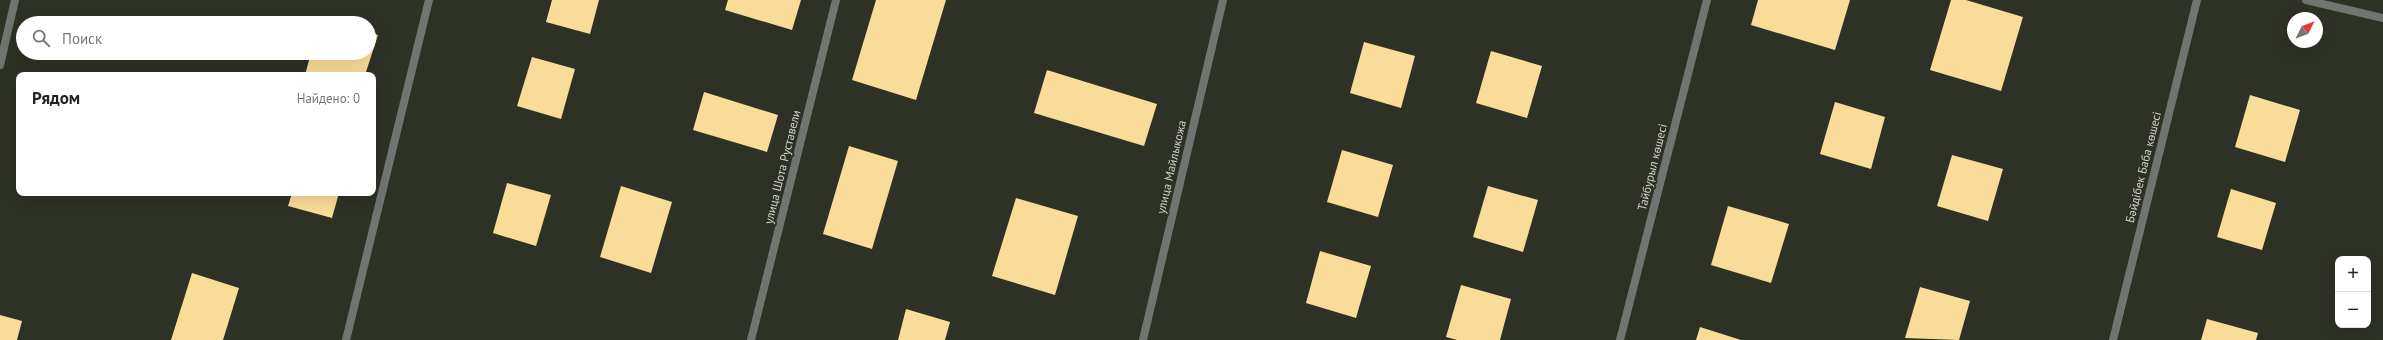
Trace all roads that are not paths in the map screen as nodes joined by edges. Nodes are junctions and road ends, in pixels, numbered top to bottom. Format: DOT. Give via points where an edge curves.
graph roads {
  1 [pos="15,0"];
  2 [pos="429,0"];
  3 [pos="836,0"];
  4 [pos="1223,0"];
  5 [pos="1707,0"];
  6 [pos="2197,0"];
  7 [pos="2306,0"];
  8 [pos="2383,18"];
  9 [pos="0,65"];
  10 [pos="346,340"];
  11 [pos="751,340"];
  12 [pos="1143,340"];
  13 [pos="1620,340"];
  14 [pos="2113,340"];
  1 -- 9 [label="street"];
  2 -- 10 [label="street"];
  3 -- 11 [label="street, улица Шота Руставели"];
  4 -- 12 [label="street, улица Майлыкожа"];
  5 -- 13 [label="street, Тайбурыл көшесі"];
  6 -- 14 [label="street, Бәйдібек Баба көшесі"];
  7 -- 8 [label="street"];
}
